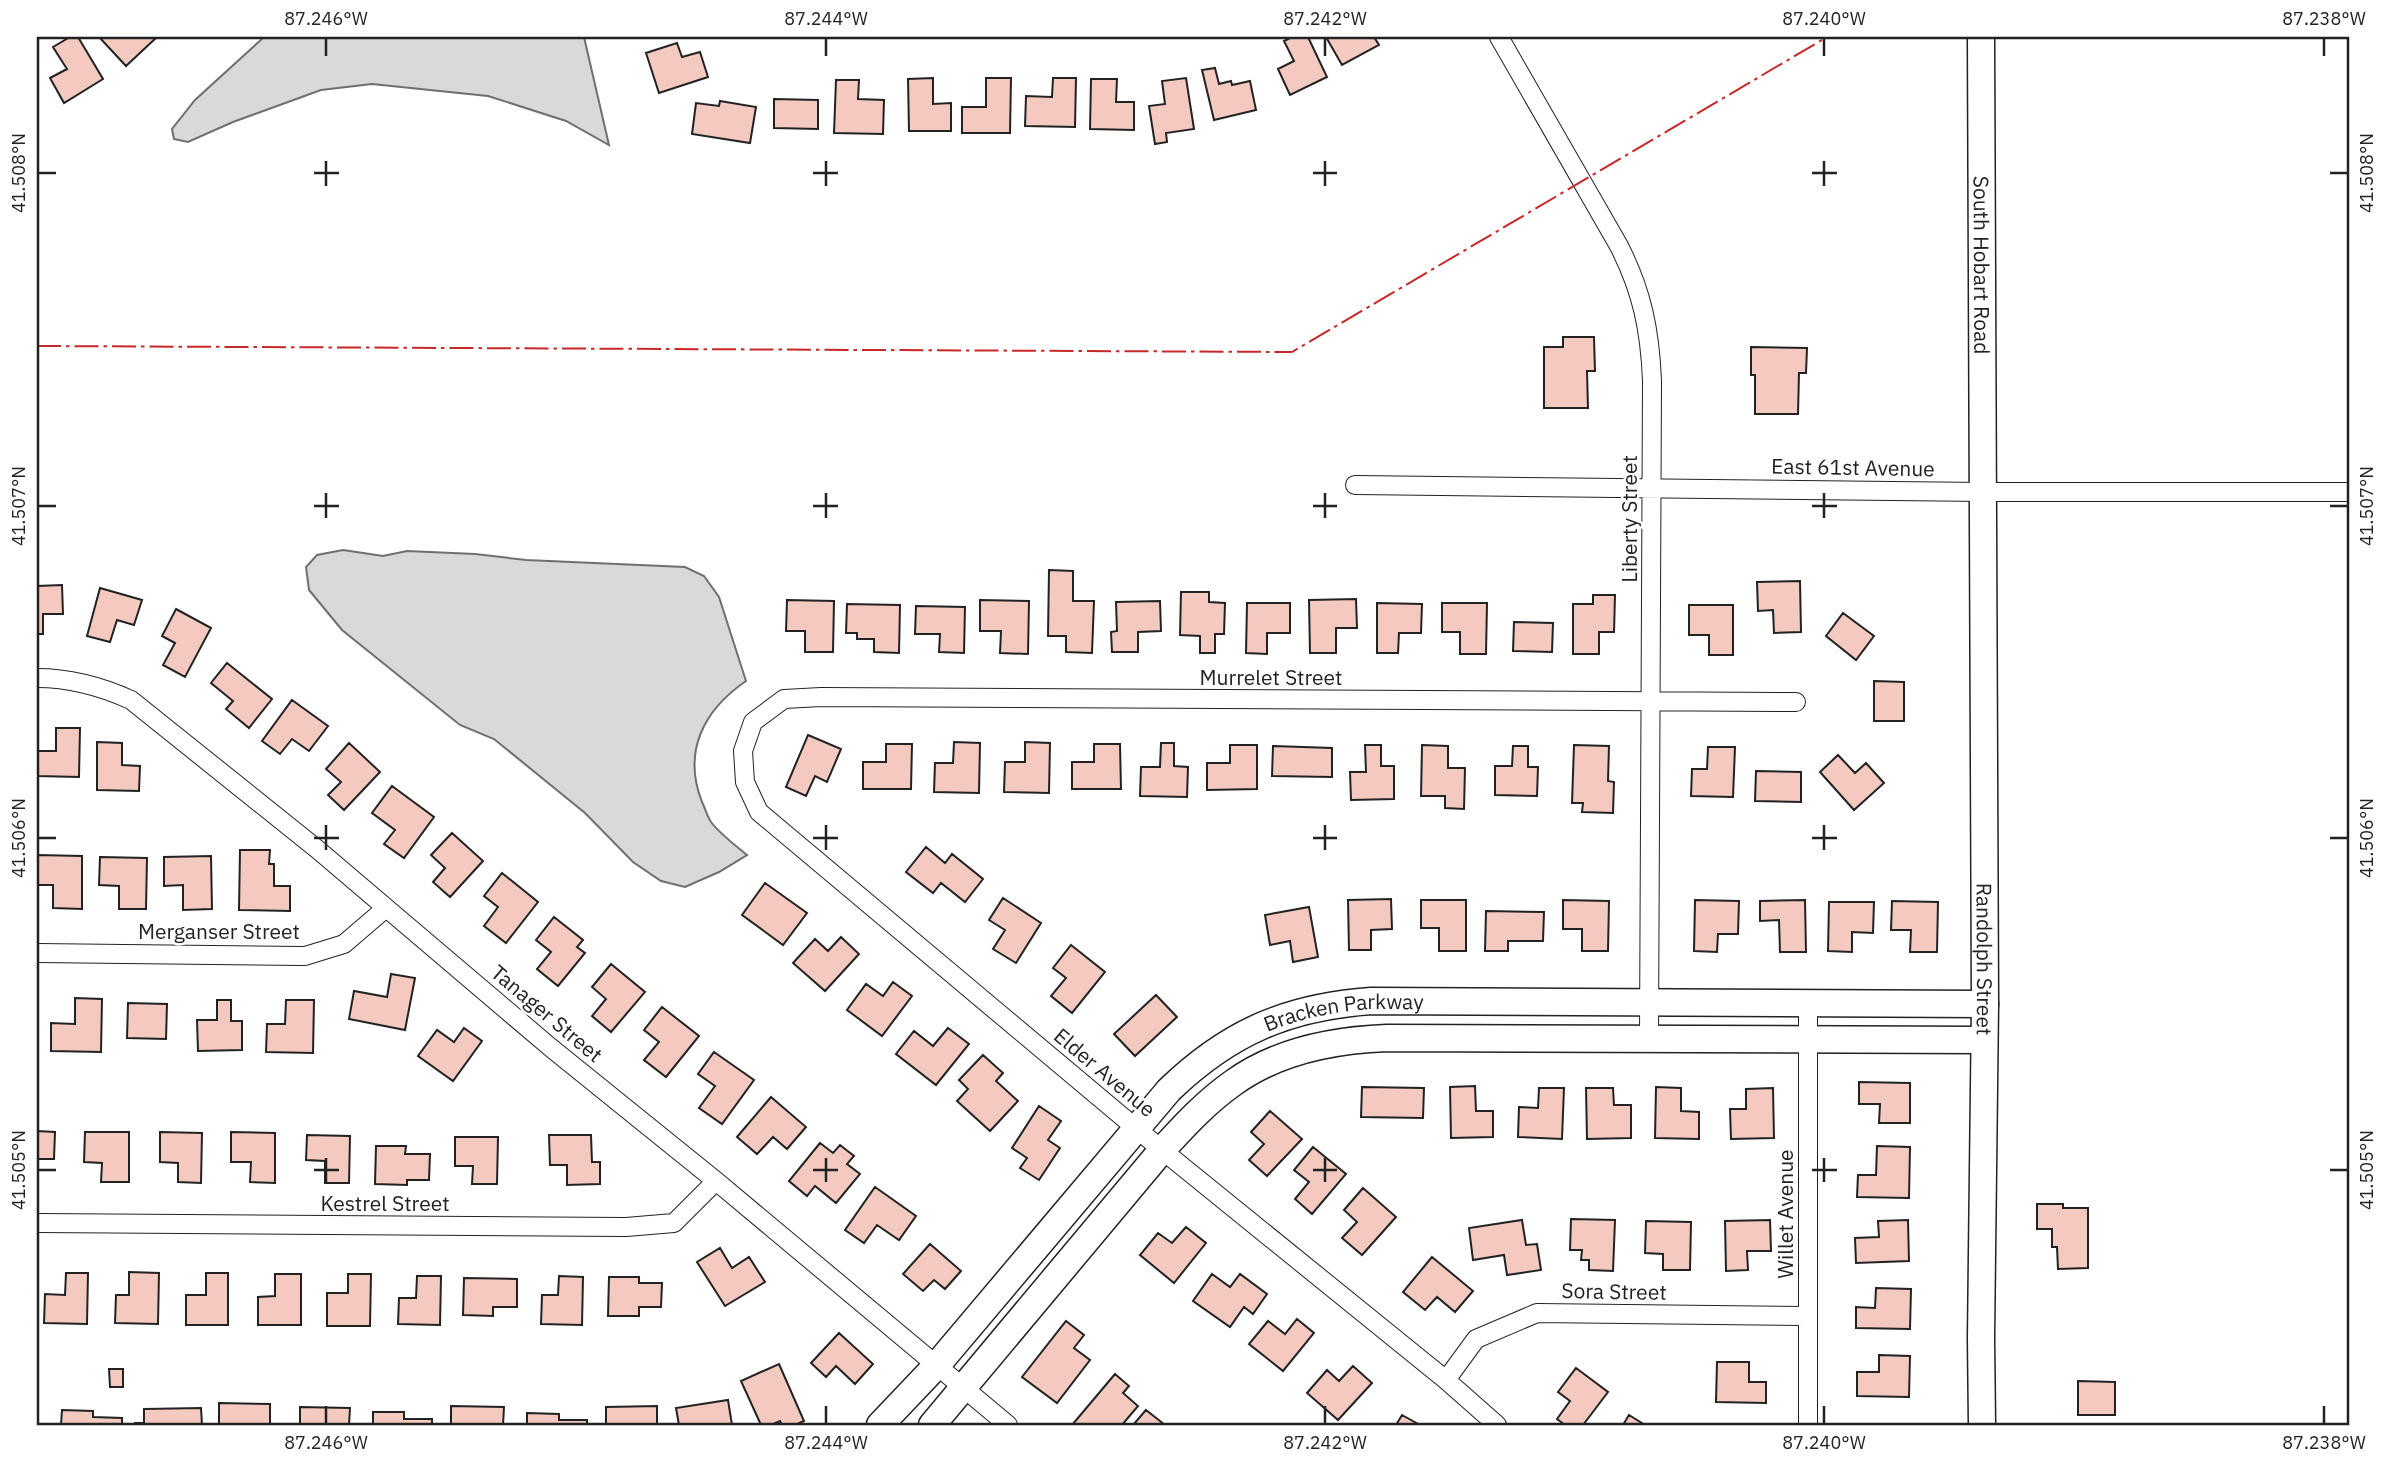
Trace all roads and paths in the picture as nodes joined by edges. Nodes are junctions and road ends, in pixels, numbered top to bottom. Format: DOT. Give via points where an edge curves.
graph roads {
  1 [pos="1499,37"];
  2 [pos="1981,37"];
  3 [pos="1355,485"];
  4 [pos="1652,487"];
  5 [pos="1984,492"];
  6 [pos="2349,492"];
  7 [pos="37,678"];
  8 [pos="1652,702"];
  9 [pos="1796,702"];
  10 [pos="752,722"];
  11 [pos="386,908"];
  12 [pos="37,953"];
  13 [pos="1649,1002"];
  14 [pos="1808,1003"];
  15 [pos="1984,1004"];
  16 [pos="1649,1038"];
  17 [pos="1808,1039"];
  18 [pos="1984,1040"];
  19 [pos="1136,1127"];
  20 [pos="1162,1150"];
  21 [pos="716,1181"];
  22 [pos="37,1223"];
  23 [pos="1808,1315"];
  24 [pos="937,1365"];
  25 [pos="1446,1380"];
  26 [pos="964,1388"];
  27 [pos="880,1425"];
  28 [pos="932,1425"];
  29 [pos="1008,1425"];
  30 [pos="1497,1425"];
  31 [pos="1808,1425"];
  32 [pos="1982,1425"];
  1 -- 4 [label="street, Liberty Street" via="1632,270 1651,348"];
  2 -- 5 [label="street, South Hobart Road"];
  3 -- 4 [label="street, East 61st Avenue"];
  4 -- 5 [label="street, East 61st Avenue"];
  4 -- 8 [label="street, Liberty Street"];
  5 -- 6 [label="street, East 61st Avenue"];
  5 -- 15 [label="street, Randolph Street"];
  7 -- 11 [label="street, Tanager Street" via="77,681 131,700"];
  8 -- 9 [label="street, Murrelet Street"];
  8 -- 10 [label="street, Murrelet Street" via="821,697 784,699"];
  8 -- 13 [label="street, Liberty Street"];
  10 -- 19 [label="street, Elder Avenue" via="743,751 745,782 758,812"];
  11 -- 12 [label="street, Merganser Street" via="344,944 305,956"];
  11 -- 21 [label="street, Tanager Street"];
  13 -- 14 [label="street, Bracken Parkway"];
  13 -- 16 [label="street, Liberty Street"];
  13 -- 19 [label="street, Bracken Parkway" via="1371,1001 1296,1012 1213,1052"];
  14 -- 15 [label="street, Bracken Parkway"];
  14 -- 17 [label="street, Willet Avenue"];
  15 -- 18 [label="street, Randolph Street"];
  16 -- 17 [label="street, Bracken Parkway"];
  16 -- 20 [label="street, Bracken Parkway" via="1387,1038 1312,1047 1235,1081"];
  17 -- 18 [label="street, Bracken Parkway"];
  17 -- 23 [label="street, Willet Avenue"];
  18 -- 32 [label="street, Randolph Street"];
  19 -- 20 [label="street, Elder Avenue"];
  19 -- 24 [label="street, Bracken Parkway"];
  20 -- 25 [label="street, Elder Avenue"];
  20 -- 26 [label="street, Bracken Parkway"];
  21 -- 22 [label="street, Kestrel Street" via="674,1223 626,1227"];
  21 -- 24 [label="street, Tanager Street"];
  23 -- 25 [label="street, Sora Street" via="1537,1313 1476,1339"];
  23 -- 31 [label="street, Willet Avenue"];
  24 -- 26 [label="street, Tanager Street"];
  24 -- 27 [label="street, Bracken Parkway"];
  25 -- 30 [label="street, Elder Avenue"];
  26 -- 28 [label="street, Bracken Parkway"];
  26 -- 29 [label="street, Tanager Street"];
}
